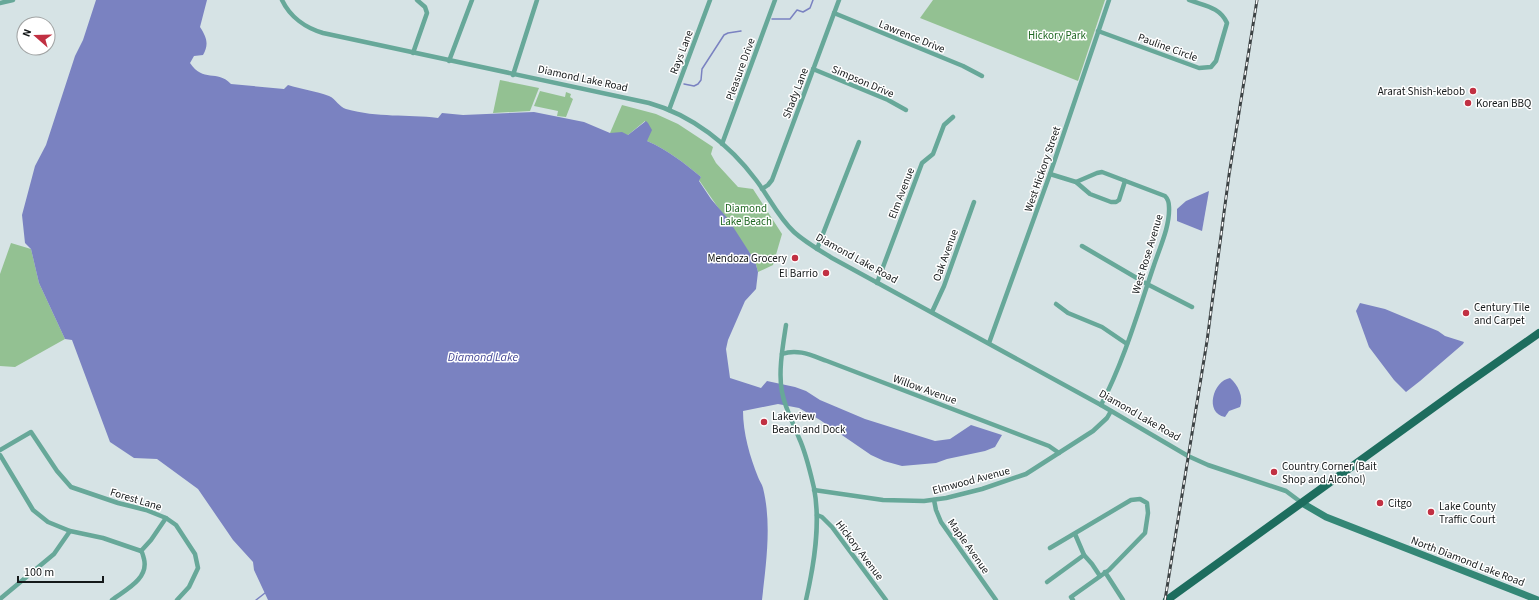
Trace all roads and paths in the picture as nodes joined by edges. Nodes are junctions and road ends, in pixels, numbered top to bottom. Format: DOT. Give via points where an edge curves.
graph roads {
  1 [pos="12,0"];
  2 [pos="282,0"];
  3 [pos="417,0"];
  4 [pos="472,0"];
  5 [pos="537,0"];
  6 [pos="710,0"];
  7 [pos="775,0"];
  8 [pos="839,0"];
  9 [pos="1109,0"];
  10 [pos="1189,0"];
  11 [pos="0,3"];
  12 [pos="834,13"];
  13 [pos="1098,31"];
  14 [pos="413,54"];
  15 [pos="449,61"];
  16 [pos="813,69"];
  17 [pos="513,75"];
  18 [pos="982,76"];
  19 [pos="669,110"];
  20 [pos="906,110"];
  21 [pos="953,117"];
  22 [pos="859,142"];
  23 [pos="722,144"];
  24 [pos="1050,174"];
  25 [pos="1125,181"];
  26 [pos="1076,182"];
  27 [pos="762,189"];
  28 [pos="974,202"];
  29 [pos="1082,246"];
  30 [pos="817,248"];
  31 [pos="877,283"];
  32 [pos="1147,284"];
  33 [pos="1056,304"];
  34 [pos="1192,307"];
  35 [pos="932,312"];
  36 [pos="786,325"];
  37 [pos="1539,333"];
  38 [pos="989,343"];
  39 [pos="1127,344"];
  40 [pos="782,354"];
  41 [pos="1101,405"];
  42 [pos="1111,411"];
  43 [pos="0,450"];
  44 [pos="1059,454"];
  45 [pos="0,455"];
  46 [pos="814,490"];
  47 [pos="934,500"];
  48 [pos="1302,503"];
  49 [pos="817,515"];
  50 [pos="166,518"];
  51 [pos="70,531"];
  52 [pos="1075,534"];
  53 [pos="1389,542"];
  54 [pos="1050,548"];
  55 [pos="141,551"];
  56 [pos="1084,555"];
  57 [pos="1105,572"];
  58 [pos="1100,576"];
  59 [pos="1047,582"];
  60 [pos="0,599"];
  61 [pos="112,600"];
  62 [pos="176,600"];
  63 [pos="806,600"];
  64 [pos="886,600"];
  65 [pos="996,600"];
  66 [pos="1073,600"];
  67 [pos="1123,600"];
  68 [pos="1167,600"];
  69 [pos="1538,600"];
  1 -- 11 [label="street"];
  2 -- 14 [label="street, Diamond Lake Road" via="293,16 315,30"];
  3 -- 14 [label="street" via="425,7 427,13"];
  4 -- 15 [label="street"];
  5 -- 17 [label="street"];
  6 -- 19 [label="street, Rays Lane"];
  7 -- 23 [label="street, Pleasure Drive"];
  8 -- 12 [label="street, Shady Lane"];
  9 -- 13 [label="street, West Hickory Street"];
  10 -- 13 [label="street, Pauline Circle" via="1218,11 1227,23 1212,67 1199,68"];
  12 -- 16 [label="street, Shady Lane"];
  12 -- 18 [label="street, Lawrence Drive"];
  13 -- 24 [label="street, West Hickory Street"];
  14 -- 15 [label="street, Diamond Lake Road"];
  15 -- 17 [label="street, Diamond Lake Road"];
  16 -- 20 [label="street, Simpson Drive"];
  16 -- 27 [label="street, Shady Lane" via="772,180"];
  17 -- 19 [label="street, Diamond Lake Road" via="649,103"];
  19 -- 23 [label="street, Diamond Lake Road" via="692,122"];
  21 -- 31 [label="street, Elm Avenue" via="944,124 933,154 922,163"];
  22 -- 30 [label="street"];
  23 -- 27 [label="street, Diamond Lake Road" via="742,162"];
  24 -- 26 [label="street"];
  24 -- 38 [label="street, West Hickory Street"];
  25 -- 26 [label="street, West Rose Avenue" via="1100,172"];
  25 -- 26 [label="street" via="1119,200 1111,202 1090,194"];
  25 -- 32 [label="street, West Rose Avenue" via="1165,196 1169,201 1167,224"];
  27 -- 30 [label="street, Diamond Lake Road" via="787,225"];
  28 -- 35 [label="street, Oak Avenue"];
  29 -- 32 [label="street"];
  30 -- 31 [label="street, Diamond Lake Road"];
  31 -- 35 [label="street, Diamond Lake Road"];
  32 -- 34 [label="street"];
  32 -- 39 [label="street, West Rose Avenue"];
  33 -- 39 [label="street" via="1068,313 1102,327"];
  35 -- 38 [label="street, Diamond Lake Road"];
  36 -- 40 [label="street"];
  37 -- 48 [label="main road"];
  38 -- 41 [label="street, Diamond Lake Road"];
  39 -- 41 [label="street, West Rose Avenue"];
  40 -- 44 [label="street, Willow Avenue" via="798,352 827,361 1049,446"];
  40 -- 46 [label="street" via="781,391 800,440"];
  41 -- 42 [label="street, Diamond Lake Road"];
  42 -- 44 [label="street, Elmwood Avenue" via="1093,431"];
  42 -- 48 [label="street, Diamond Lake Road" via="1197,460 1286,492"];
  43 -- 50 [label="street, Forest Lane" via="31,432 71,487"];
  44 -- 47 [label="street, Elmwood Avenue" via="1026,474 982,489"];
  45 -- 51 [label="street" via="33,510 48,522"];
  46 -- 47 [label="street, Elmwood Avenue" via="882,500"];
  46 -- 49 [label="street"];
  47 -- 65 [label="street, Maple Avenue" via="941,522"];
  48 -- 53 [label="street, Diamond Lake Road" via="1326,517"];
  48 -- 68 [label="main road"];
  49 -- 63 [label="street"];
  49 -- 64 [label="street, Hickory Avenue" via="832,527"];
  50 -- 55 [label="street"];
  50 -- 62 [label="street, Forest Lane" via="185,536 197,559 196,574 189,587"];
  51 -- 55 [label="street" via="103,538"];
  51 -- 60 [label="street" via="54,554"];
  52 -- 54 [label="street"];
  52 -- 56 [label="street"];
  52 -- 57 [label="street" via="1131,500 1140,499 1147,503 1145,533"];
  53 -- 69 [label="street, North Diamond Lake Road"];
  55 -- 61 [label="street" via="145,564 143,574"];
  56 -- 58 [label="street"];
  56 -- 59 [label="street"];
  57 -- 58 [label="street"];
  57 -- 67 [label="street"];
  58 -- 66 [label="street" via="1071,597"];
}
